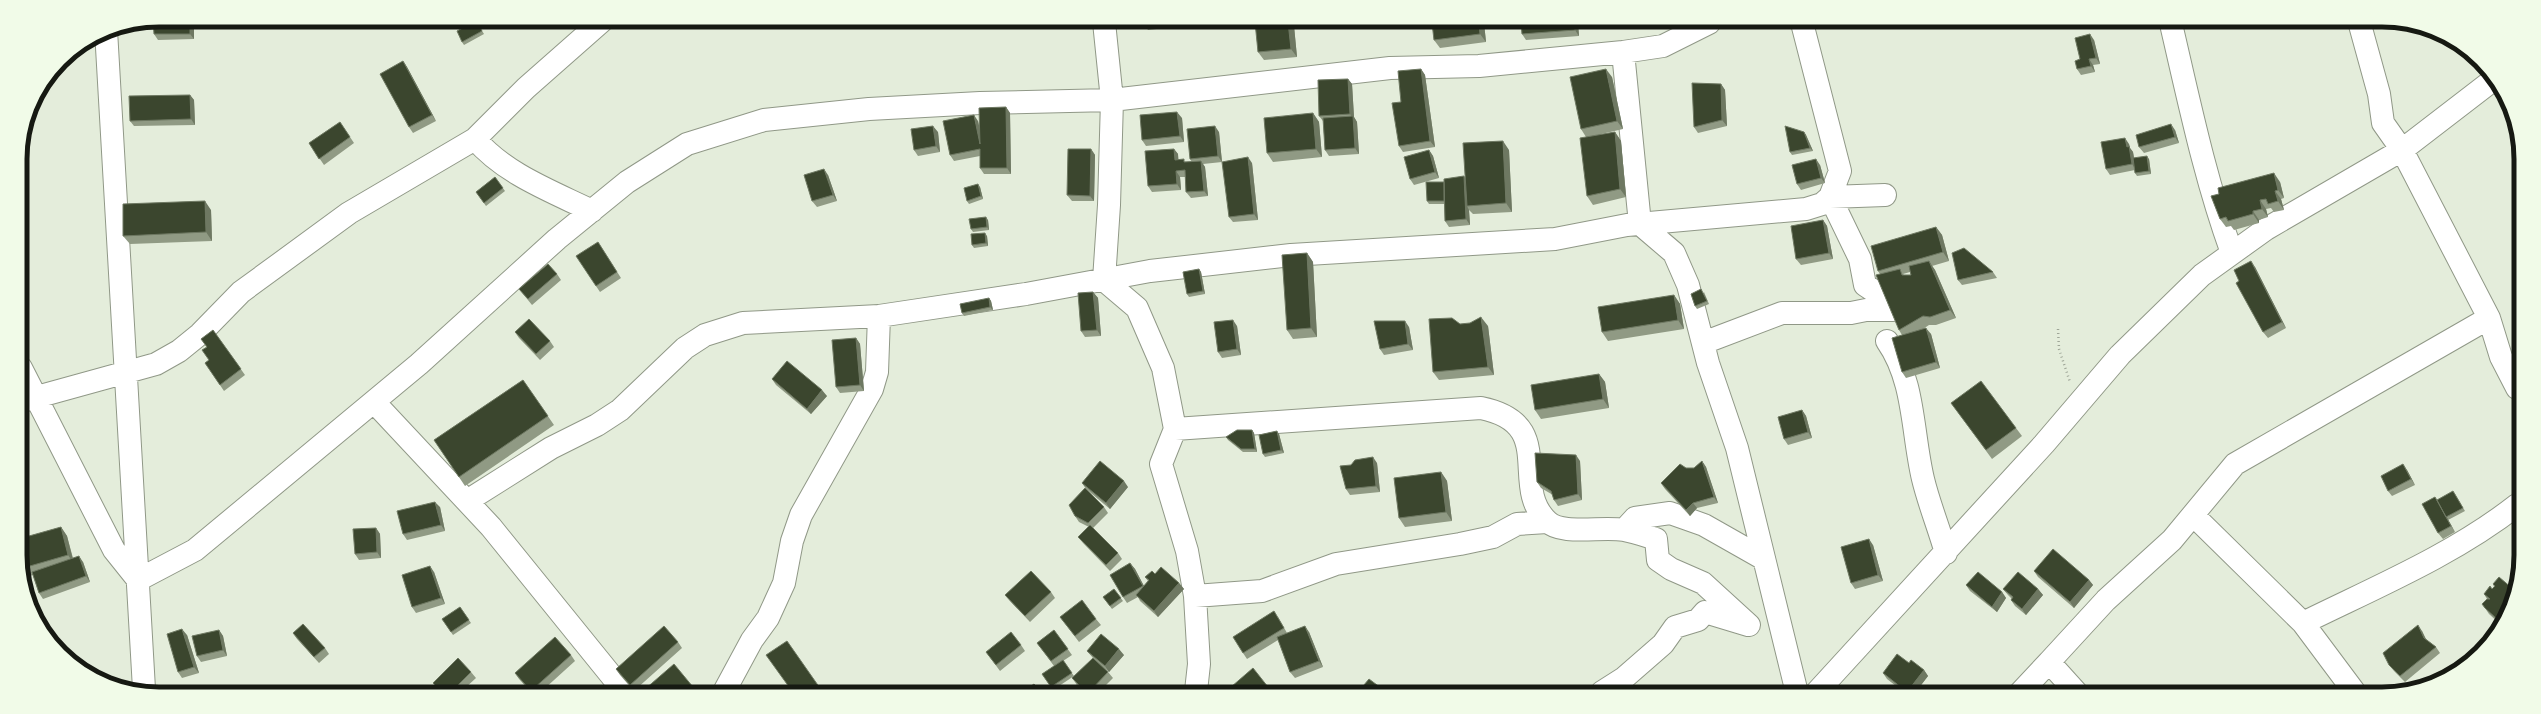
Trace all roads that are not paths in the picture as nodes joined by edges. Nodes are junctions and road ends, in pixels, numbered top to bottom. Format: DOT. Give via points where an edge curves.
graph roads {
  1 [pos="595,27"];
  2 [pos="1105,27"];
  3 [pos="1701,27"];
  4 [pos="1803,27"];
  5 [pos="2172,27"];
  6 [pos="2361,27"];
  7 [pos="106,38"];
  8 [pos="1623,52"];
  9 [pos="2489,83"];
  10 [pos="1112,100"];
  11 [pos="475,139"];
  12 [pos="2402,150"];
  13 [pos="1885,195"];
  14 [pos="1830,197"];
  15 [pos="592,211"];
  16 [pos="1691,219"];
  17 [pos="1640,224"];
  18 [pos="1674,253"];
  19 [pos="2232,253"];
  20 [pos="1104,280"];
  21 [pos="1877,293"];
  22 [pos="1893,310"];
  23 [pos="879,316"];
  24 [pos="2489,318"];
  25 [pos="1887,341"];
  26 [pos="1703,343"];
  27 [pos="126,372"];
  28 [pos="2514,382"];
  29 [pos="28,399"];
  30 [pos="374,402"];
  31 [pos="1175,429"];
  32 [pos="467,501"];
  33 [pos="2514,507"];
  34 [pos="2193,515"];
  35 [pos="1547,522"];
  36 [pos="1624,530"];
  37 [pos="1946,553"];
  38 [pos="1764,559"];
  39 [pos="138,580"];
  40 [pos="1195,596"];
  41 [pos="2304,622"];
  42 [pos="1749,625"];
  43 [pos="1781,627"];
  44 [pos="2049,662"];
  45 [pos="144,686"];
  46 [pos="621,687"];
  47 [pos="726,687"];
  48 [pos="1196,687"];
  49 [pos="1610,687"];
  50 [pos="1796,687"];
  51 [pos="1822,687"];
  52 [pos="2026,687"];
  53 [pos="2072,687"];
  54 [pos="2351,687"];
  1 -- 11 [label="street" via="526,88"];
  2 -- 10 [label="street"];
  3 -- 8 [label="street" via="1663,46"];
  4 -- 14 [label="street" via="1840,171"];
  5 -- 19 [label="street" via="2204,164"];
  6 -- 12 [label="street" via="2379,94 2383,123"];
  7 -- 27 [label="street"];
  8 -- 10 [label="street" via="1479,66 1390,68"];
  8 -- 17 [label="street"];
  9 -- 12 [label="street"];
  10 -- 15 [label="street" via="980,103 876,109 764,120 687,144 627,182"];
  10 -- 20 [label="street"];
  11 -- 15 [label="street" via="487,154 507,168"];
  11 -- 27 [label="street" via="349,213 241,292 180,351 156,364"];
  12 -- 19 [label="street" via="2266,229"];
  12 -- 24 [label="street"];
  13 -- 14 [label="street"];
  14 -- 16 [label="street" via="1822,204 1806,209"];
  14 -- 21 [label="street" via="1860,260 1865,285"];
  15 -- 30 [label="street"];
  16 -- 17 [label="street"];
  16 -- 18 [label="street"];
  17 -- 18 [label="street"];
  17 -- 20 [label="street" via="1555,239 1291,255 1150,271"];
  18 -- 26 [label="street" via="1688,285"];
  19 -- 37 [label="street" via="2202,275 2120,355"];
  20 -- 23 [label="street"];
  20 -- 31 [label="street" via="1137,308 1163,368"];
  22 -- 26 [label="street" via="1782,313"];
  23 -- 32 [label="street" via="742,323 705,335 685,348 620,410 597,425 551,448"];
  23 -- 47 [label="street" via="877,372 872,389 801,515 792,542 784,583"];
  24 -- 28 [label="street" via="2501,357"];
  24 -- 34 [label="street" via="2235,464"];
  25 -- 37 [label="street" via="1896,354 1909,392 1923,480"];
  26 -- 38 [label="street" via="1737,448"];
  27 -- 29 [label="street"];
  27 -- 39 [label="street"];
  29 -- 39 [label="street" via="114,550"];
  30 -- 32 [label="street"];
  30 -- 39 [label="street" via="195,550"];
  31 -- 35 [label="street" via="1481,408 1498,411 1512,420 1528,440 1532,489 1536,505"];
  31 -- 40 [label="street" via="1161,464 1187,551"];
  32 -- 46 [label="street"];
  33 -- 41 [label="street" via="2429,560"];
  34 -- 41 [label="street"];
  34 -- 44 [label="street" via="2172,540 2106,600"];
  35 -- 36 [label="street" via="1568,531 1596,528"];
  35 -- 40 [label="street" via="1517,524 1493,537 1460,544 1336,564 1262,591"];
  36 -- 38 [label="street" via="1635,518 1670,512 1704,525"];
  36 -- 42 [label="street" via="1656,539 1658,560 1671,570 1703,583"];
  37 -- 51 [label="street"];
  38 -- 43 [label="street"];
  39 -- 45 [label="street"];
  40 -- 48 [label="street" via="1199,664"];
  41 -- 54 [label="street"];
  42 -- 43 [label="street"];
  42 -- 49 [label="street" via="1705,612 1698,620 1675,627 1663,644"];
  43 -- 50 [label="street"];
  44 -- 52 [label="street"];
  44 -- 53 [label="street"];
}
